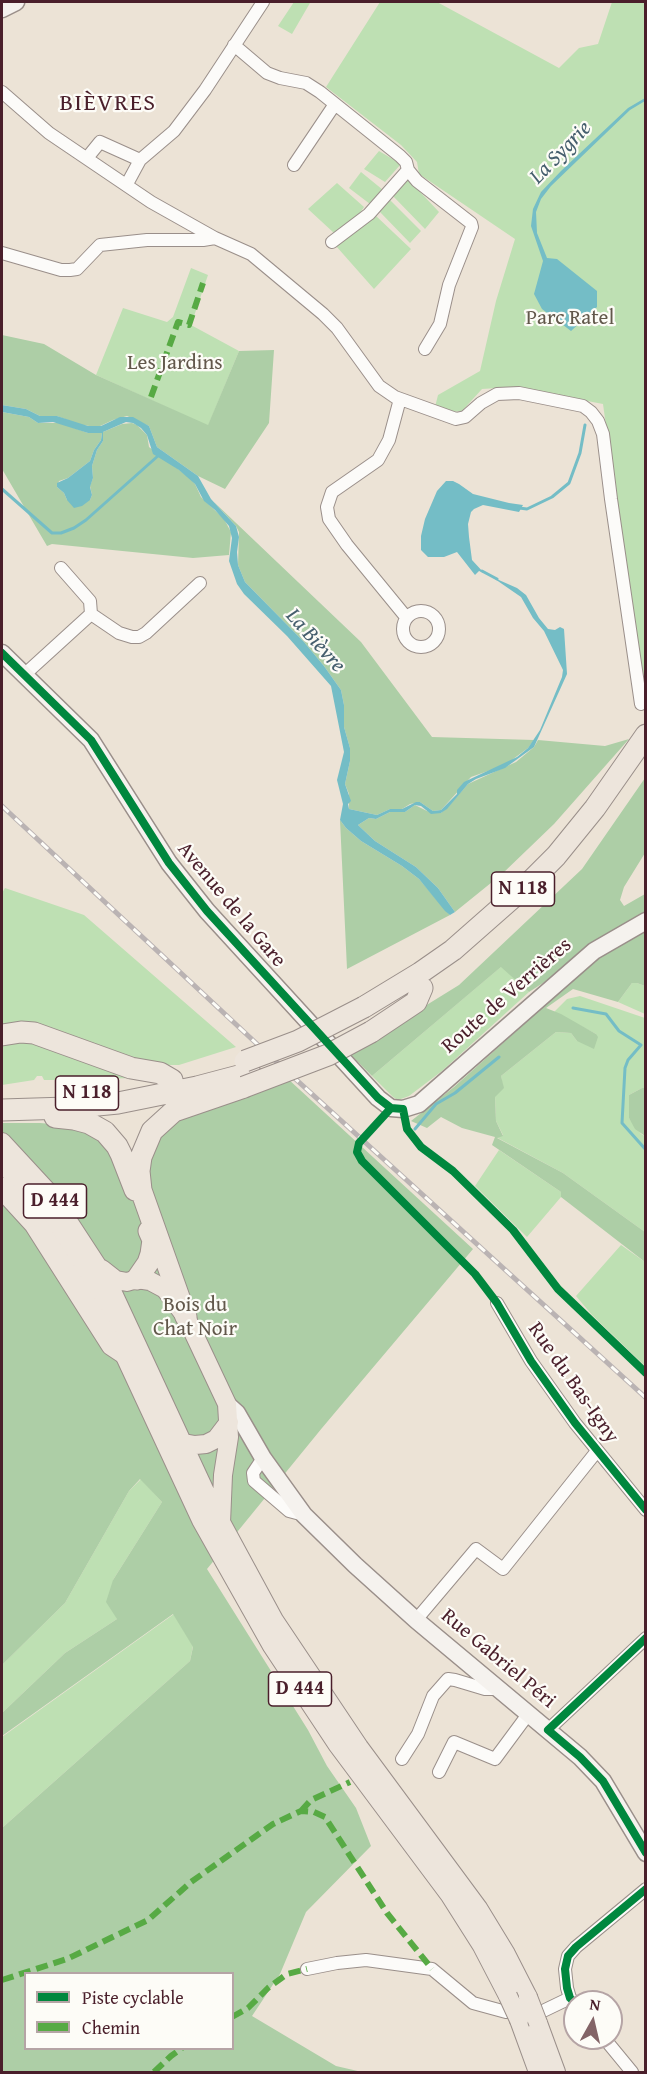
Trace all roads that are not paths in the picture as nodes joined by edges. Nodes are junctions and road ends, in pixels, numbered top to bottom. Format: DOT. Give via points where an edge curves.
graph roads {
  1 [pos="16,2"];
  2 [pos="263,2"];
  3 [pos="2,9"];
  4 [pos="234,45"];
  5 [pos="2,92"];
  6 [pos="335,104"];
  7 [pos="87,158"];
  8 [pos="140,160"];
  9 [pos="294,165"];
  10 [pos="408,170"];
  11 [pos="127,184"];
  12 [pos="215,238"];
  13 [pos="332,242"];
  14 [pos="2,253"];
  15 [pos="426,348"];
  16 [pos="400,399"];
  17 [pos="61,568"];
  18 [pos="200,583"];
  19 [pos="91,614"];
  20 [pos="406,617"];
  21 [pos="2,653"];
  22 [pos="24,675"];
  23 [pos="641,704"];
  24 [pos="645,735"];
  25 [pos="645,760"];
  26 [pos="645,921"];
  27 [pos="365,1021"];
  28 [pos="2,1035"];
  29 [pos="246,1074"];
  30 [pos="172,1080"];
  31 [pos="2,1098"];
  32 [pos="403,1109"];
  33 [pos="2,1110"];
  34 [pos="36,1110"];
  35 [pos="2,1142"];
  36 [pos="2,1162"];
  37 [pos="2,1188"];
  38 [pos="98,1267"];
  39 [pos="137,1279"];
  40 [pos="497,1302"];
  41 [pos="186,1317"];
  42 [pos="124,1353"];
  43 [pos="228,1413"];
  44 [pos="173,1442"];
  45 [pos="597,1451"];
  46 [pos="645,1510"];
  47 [pos="221,1525"];
  48 [pos="417,1620"];
  49 [pos="645,1638"];
  50 [pos="501,1689"];
  51 [pos="529,1713"];
  52 [pos="548,1730"];
  53 [pos="402,1759"];
  54 [pos="439,1772"];
  55 [pos="645,1853"];
  56 [pos="645,1889"];
  57 [pos="307,1969"];
  58 [pos="570,1990"];
  59 [pos="563,2004"];
  60 [pos="614,2050"];
  61 [pos="538,2073"];
  62 [pos="556,2073"];
  63 [pos="632,2073"];
  1 -- 3 [label="street"];
  2 -- 4 [label="street"];
  4 -- 6 [label="street" via="267,74 306,83"];
  4 -- 8 [label="street" via="206,90 174,130"];
  5 -- 7 [label="street" via="49,133"];
  6 -- 9 [label="street"];
  6 -- 10 [label="street" via="400,156"];
  7 -- 8 [label="street" via="100,142"];
  7 -- 11 [label="street"];
  8 -- 11 [label="street"];
  10 -- 13 [label="street" via="369,214"];
  10 -- 15 [label="street" via="472,227 449,285 440,324"];
  11 -- 12 [label="street"];
  12 -- 14 [label="street" via="100,245 76,269 70,270"];
  12 -- 16 [label="street" via="251,254 323,314 380,386"];
  16 -- 20 [label="street" via="389,440 378,460 332,492 327,507 329,519 347,545"];
  16 -- 23 [label="street" via="456,419 497,394 519,393 583,406 591,412 603,434"];
  17 -- 19 [label="street" via="90,601"];
  18 -- 19 [label="street" via="139,637 119,633"];
  19 -- 22 [label="street"];
  21 -- 22 [label="street, Avenue de la Gare"];
  22 -- 32 [label="street, Avenue de la Gare" via="91,740 169,863 207,911 378,1098 391,1108"];
  24 -- 27 [label="highway, N 118" via="556,856 453,950"];
  25 -- 27 [label="highway, N 118" via="590,836 550,880 465,960 422,988 416,1002"];
  26 -- 32 [label="street, Route de Verrières" via="594,951 419,1104"];
  27 -- 29 [label="highway, bridge" via="328,1055"];
  28 -- 30 [label="highway" via="34,1033 131,1068 160,1072"];
  29 -- 30 [label="highway, N 118"];
  29 -- 34 [label="highway, N 118" via="118,1103"];
  29 -- 41 [label="highway" via="174,1111 152,1131 141,1157 141,1190"];
  30 -- 31 [label="highway, N 118" via="73,1095"];
  33 -- 34 [label="highway, N 118"];
  34 -- 39 [label="highway" via="46,1117 89,1123 105,1132 117,1146 153,1240 148,1263"];
  35 -- 38 [label="main road, D 444" via="51,1195"];
  36 -- 42 [label="main road, D 444" via="64,1240"];
  37 -- 42 [label="highway" via="36,1224 112,1345"];
  38 -- 39 [label="main road" via="116,1280"];
  38 -- 44 [label="main road, D 444" via="112,1291"];
  39 -- 41 [label="main road" via="165,1289"];
  40 -- 45 [label="street, Rue du Bas-Igny" via="531,1361"];
  41 -- 43 [label="main road"];
  42 -- 44 [label="main road, D 444"];
  43 -- 44 [label="main road" via="216,1439 195,1445"];
  43 -- 47 [label="main road"];
  43 -- 48 [label="street, Rue Gabriel Péri" via="237,1413 304,1515"];
  44 -- 47 [label="main road, D 444"];
  44 -- 61 [label="main road, D 444, bridge" via="201,1520 272,1646 482,1946 519,2020"];
  45 -- 46 [label="street, Rue du Bas-Igny"];
  45 -- 48 [label="street" via="503,1569 476,1549"];
  47 -- 62 [label="main road, D 444, bridge" via="316,1686 506,1954 528,1996"];
  48 -- 50 [label="street, Rue Gabriel Péri"];
  49 -- 52 [label="street"];
  50 -- 51 [label="street, Rue Gabriel Péri"];
  50 -- 53 [label="street" via="448,1679 433,1696 418,1734"];
  51 -- 52 [label="street, Rue Gabriel Péri"];
  51 -- 54 [label="street" via="495,1759 454,1742"];
  52 -- 55 [label="street, Rue Gabriel Péri" via="603,1781"];
  56 -- 58 [label="street" via="568,1956 565,1969"];
  57 -- 59 [label="street" via="366,1960 432,1969 473,2002 506,2012 541,2012"];
  60 -- 63 [label="street"];
}
